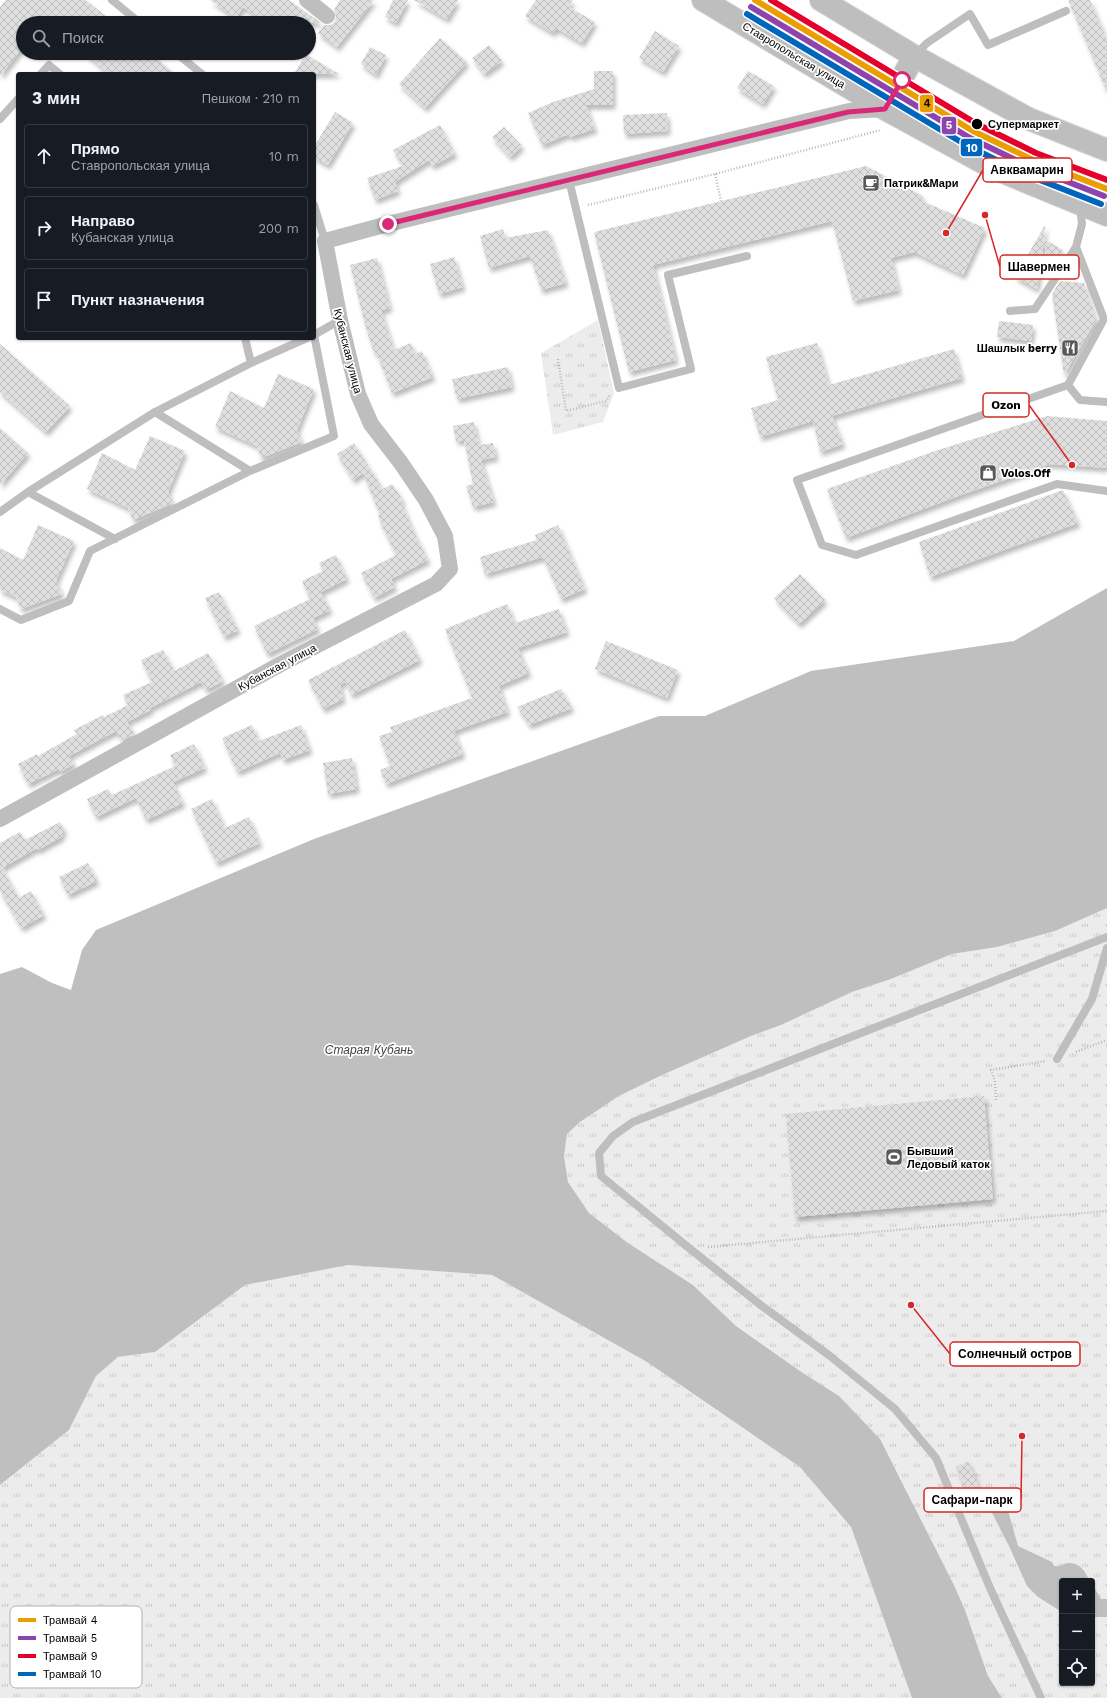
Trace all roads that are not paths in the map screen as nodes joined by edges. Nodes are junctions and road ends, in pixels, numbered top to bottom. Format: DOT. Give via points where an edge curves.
graph roads {
  1 [pos="112,0"];
  2 [pos="307,0"];
  3 [pos="703,0"];
  4 [pos="833,3"];
  5 [pos="1066,11"];
  6 [pos="131,16"];
  7 [pos="327,16"];
  8 [pos="914,56"];
  9 [pos="185,60"];
  10 [pos="43,72"];
  11 [pos="58,72"];
  12 [pos="200,72"];
  13 [pos="16,101"];
  14 [pos="0,119"];
  15 [pos="884,119"];
  16 [pos="1107,150"];
  17 [pos="569,180"];
  18 [pos="1080,205"];
  19 [pos="316,212"];
  20 [pos="1107,215"];
  21 [pos="325,241"];
  22 [pos="1076,247"];
  23 [pos="747,256"];
  24 [pos="1010,311"];
  25 [pos="340,320"];
  26 [pos="316,334"];
  27 [pos="245,340"];
  28 [pos="303,340"];
  29 [pos="315,340"];
  30 [pos="251,363"];
  31 [pos="1068,385"];
  32 [pos="1107,402"];
  33 [pos="155,412"];
  34 [pos="250,471"];
  35 [pos="1107,491"];
  36 [pos="28,492"];
  37 [pos="0,512"];
  38 [pos="115,539"];
  39 [pos="0,609"];
  40 [pos="0,819"];
  41 [pos="1107,937"];
  42 [pos="1107,948"];
  43 [pos="1057,1059"];
  44 [pos="1041,1698"];
  1 -- 6 [label="lane"];
  2 -- 7 [label="street"];
  3 -- 15 [label="main road, Ставропольская улица"];
  4 -- 8 [label="main road"];
  5 -- 8 [label="lane" via="988,45 970,14 927,43"];
  8 -- 15 [label="main road"];
  8 -- 16 [label="main road" via="1029,119"];
  9 -- 12 [label="lane"];
  10 -- 11 [label="lane" via="49,65"];
  13 -- 14 [label="lane"];
  15 -- 17 [label="street" via="848,112"];
  15 -- 18 [label="main road, Ставропольская улица"];
  17 -- 21 [label="street"];
  17 -- 23 [label="lane" via="619,388 691,369 668,275"];
  18 -- 20 [label="main road, Ставропольская улица"];
  18 -- 22 [label="lane" via="1082,224"];
  19 -- 21 [label="lane"];
  21 -- 25 [label="street, Кубанская улица"];
  22 -- 24 [label="lane" via="1035,309"];
  22 -- 31 [label="lane" via="1104,319"];
  25 -- 26 [label="lane"];
  25 -- 40 [label="street, Кубанская улица" via="358,394 371,424 426,500 445,536 450,569 436,584 279,665"];
  27 -- 30 [label="lane"];
  28 -- 30 [label="lane"];
  29 -- 34 [label="lane" via="334,436"];
  30 -- 33 [label="lane"];
  31 -- 32 [label="lane" via="1080,400"];
  31 -- 35 [label="lane" via="797,480 822,545 856,555 1057,484"];
  33 -- 34 [label="lane"];
  33 -- 36 [label="lane"];
  34 -- 38 [label="lane"];
  36 -- 37 [label="lane"];
  36 -- 38 [label="lane"];
  38 -- 39 [label="lane" via="90,551 69,601 21,620"];
  41 -- 44 [label="lane" via="633,1122 613,1136 599,1153 601,1176 762,1306 896,1409 936,1458 990,1588"];
  42 -- 43 [label="lane" via="1092,999"];
}
